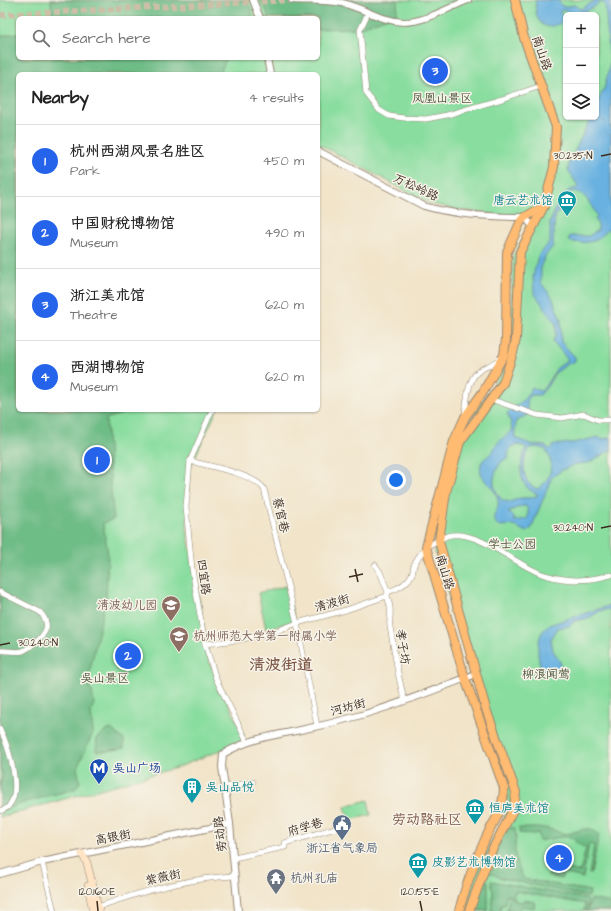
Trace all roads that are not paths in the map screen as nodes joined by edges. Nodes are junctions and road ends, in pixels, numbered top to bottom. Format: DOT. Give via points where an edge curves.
graph roads {
  1 [pos="253,0"];
  2 [pos="292,0"];
  3 [pos="468,0"];
  4 [pos="515,0"];
  5 [pos="368,13"];
  6 [pos="259,16"];
  7 [pos="267,60"];
  8 [pos="270,72"];
  9 [pos="541,86"];
  10 [pos="320,152"];
  11 [pos="544,206"];
  12 [pos="525,218"];
  13 [pos="533,227"];
  14 [pos="504,355"];
  15 [pos="490,399"];
  16 [pos="211,412"];
  17 [pos="465,417"];
  18 [pos="611,420"];
  19 [pos="463,439"];
  20 [pos="190,461"];
  21 [pos="439,541"];
  22 [pos="426,548"];
  23 [pos="375,565"];
  24 [pos="611,575"];
  25 [pos="0,592"];
  26 [pos="388,594"];
  27 [pos="297,623"];
  28 [pos="205,644"];
  29 [pos="0,651"];
  30 [pos="476,674"];
  31 [pos="465,678"];
  32 [pos="405,701"];
  33 [pos="317,726"];
  34 [pos="0,729"];
  35 [pos="247,742"];
  36 [pos="223,754"];
  37 [pos="253,782"];
  38 [pos="226,786"];
  39 [pos="0,811"];
  40 [pos="230,824"];
  41 [pos="339,827"];
  42 [pos="82,854"];
  43 [pos="234,858"];
  44 [pos="42,862"];
  45 [pos="0,874"];
  46 [pos="234,876"];
  47 [pos="96,910"];
  48 [pos="54,911"];
  49 [pos="238,911"];
  50 [pos="459,911"];
  51 [pos="469,911"];
  1 -- 6 [label="street"];
  2 -- 5 [label="street" via="340,2"];
  3 -- 5 [label="street" via="419,20 404,22 387,20"];
  4 -- 9 [label="main road, 南山路" via="524,38"];
  5 -- 9 [label="street" via="360,30 366,93 378,110 389,116 426,119 447,116"];
  7 -- 8 [label="street"];
  9 -- 11 [label="main road, 南山路" via="556,127 554,167"];
  10 -- 12 [label="street, 万松岭路" via="424,206 437,210"];
  11 -- 12 [label="main road, 南山路"];
  11 -- 13 [label="main road, 南山路"];
  12 -- 13 [label="street"];
  12 -- 14 [label="main road, 南山路" via="520,223 507,252"];
  13 -- 15 [label="main road, 南山路" via="520,252 516,339 513,353 503,383"];
  14 -- 17 [label="main road, 南山路"];
  14 -- 17 [label="street" via="495,363 478,371 472,380"];
  15 -- 18 [label="street" via="537,415 562,418 584,414 598,420"];
  15 -- 19 [label="main road, 南山路"];
  16 -- 20 [label="street, 四宜路"];
  17 -- 19 [label="street"];
  17 -- 22 [label="main road, 南山路" via="454,441"];
  19 -- 21 [label="main road, 南山路" via="446,492"];
  20 -- 27 [label="street, 蔡官巷" via="243,475 261,484"];
  20 -- 28 [label="street, 四宜路" via="186,507 192,570"];
  21 -- 22 [label="street, 清波街"];
  21 -- 24 [label="street, 清波街" via="453,534 470,537 543,574 561,579 586,580"];
  21 -- 30 [label="main road, 南山路"];
  22 -- 26 [label="street, 清波街" via="414,565 412,575"];
  22 -- 31 [label="main road, 南山路"];
  23 -- 26 [label="street, 孝子坊"];
  25 -- 29 [label="street" via="40,612 47,627 41,637 24,651"];
  26 -- 27 [label="street, 清波街" via="346,610"];
  26 -- 32 [label="street, 孝子坊" via="395,659"];
  27 -- 28 [label="street, 清波街" via="246,639"];
  27 -- 33 [label="street, 蔡官巷"];
  28 -- 35 [label="street, 四宜路" via="216,679"];
  30 -- 31 [label="street, 河坊街"];
  30 -- 51 [label="main road, 南山路" via="516,792 514,808 491,852"];
  31 -- 32 [label="street, 河坊街"];
  31 -- 50 [label="main road, 南山路" via="504,788 504,801 484,840"];
  32 -- 33 [label="street, 河坊街" via="360,716"];
  33 -- 35 [label="street, 河坊街"];
  34 -- 39 [label="street" via="12,762 14,781 12,801"];
  35 -- 36 [label="street, 河坊街"];
  36 -- 38 [label="street, 劳动路" via="222,767"];
  37 -- 38 [label="street"];
  38 -- 40 [label="street, 劳动路"];
  40 -- 42 [label="street, 高银街"];
  40 -- 43 [label="street, 劳动路"];
  41 -- 43 [label="street, 府学巷" via="285,843 285,847"];
  42 -- 44 [label="street, 高银街"];
  42 -- 47 [label="main road"];
  43 -- 46 [label="street, 劳动路"];
  44 -- 45 [label="street, 高银街"];
  44 -- 48 [label="street"];
  46 -- 47 [label="street, 紫薇街" via="208,877 140,892"];
  46 -- 49 [label="street, 劳动路"];
}
